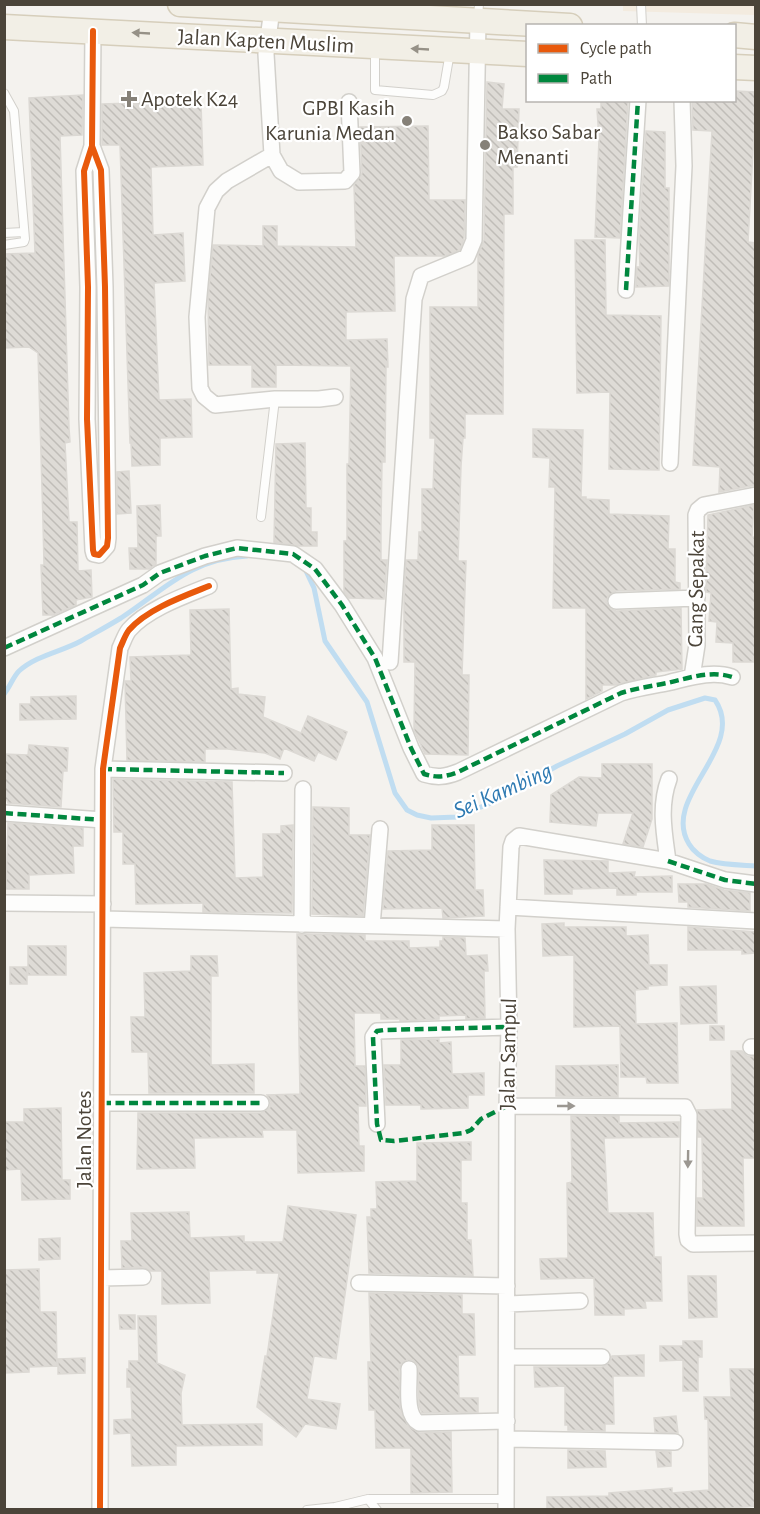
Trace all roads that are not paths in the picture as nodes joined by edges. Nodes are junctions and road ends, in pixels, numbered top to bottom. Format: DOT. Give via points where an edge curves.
graph roads {
  1 [pos="180,4"];
  2 [pos="641,4"];
  3 [pos="272,9"];
  4 [pos="343,9"];
  5 [pos="479,12"];
  6 [pos="557,24"];
  7 [pos="642,24"];
  8 [pos="4,27"];
  9 [pos="93,31"];
  10 [pos="736,35"];
  11 [pos="756,37"];
  12 [pos="267,40"];
  13 [pos="375,47"];
  14 [pos="450,50"];
  15 [pos="478,51"];
  16 [pos="526,54"];
  17 [pos="736,67"];
  18 [pos="756,68"];
  19 [pos="4,93"];
  20 [pos="349,102"];
  21 [pos="638,102"];
  22 [pos="682,102"];
  23 [pos="92,146"];
  24 [pos="272,155"];
  25 [pos="24,232"];
  26 [pos="4,233"];
  27 [pos="4,244"];
  28 [pos="88,287"];
  29 [pos="105,287"];
  30 [pos="626,290"];
  31 [pos="335,397"];
  32 [pos="275,399"];
  33 [pos="106,417"];
  34 [pos="87,418"];
  35 [pos="670,463"];
  36 [pos="756,495"];
  37 [pos="261,517"];
  38 [pos="209,586"];
  39 [pos="697,598"];
  40 [pos="616,601"];
  41 [pos="4,648"];
  42 [pos="390,662"];
  43 [pos="692,677"];
  44 [pos="732,677"];
  45 [pos="103,769"];
  46 [pos="284,773"];
  47 [pos="669,779"];
  48 [pos="303,789"];
  49 [pos="4,813"];
  50 [pos="103,820"];
  51 [pos="380,829"];
  52 [pos="668,861"];
  53 [pos="756,884"];
  54 [pos="4,903"];
  55 [pos="508,907"];
  56 [pos="103,911"];
  57 [pos="756,921"];
  58 [pos="302,924"];
  59 [pos="372,926"];
  60 [pos="507,929"];
  61 [pos="509,1027"];
  62 [pos="102,1103"];
  63 [pos="261,1103"];
  64 [pos="507,1106"];
  65 [pos="377,1124"];
  66 [pos="756,1243"];
  67 [pos="143,1277"];
  68 [pos="101,1278"];
  69 [pos="359,1283"];
  70 [pos="507,1286"];
  71 [pos="580,1301"];
  72 [pos="507,1304"];
  73 [pos="507,1357"];
  74 [pos="602,1357"];
  75 [pos="409,1369"];
  76 [pos="507,1420"];
  77 [pos="507,1439"];
  78 [pos="675,1442"];
  79 [pos="368,1499"];
  80 [pos="506,1504"];
  81 [pos="100,1509"];
  82 [pos="308,1509"];
  83 [pos="377,1509"];
  1 -- 3 [label="main road, Jalan Kapten Muslim"];
  2 -- 7 [label="lane"];
  3 -- 4 [label="main road, Jalan Kapten Muslim"];
  3 -- 12 [label="street"];
  4 -- 5 [label="main road, Jalan Kapten Muslim" via="430,14"];
  5 -- 6 [label="main road, Jalan Kapten Muslim"];
  5 -- 15 [label="street"];
  8 -- 9 [label="main road, Jalan Kapten Muslim"];
  12 -- 9 [label="main road, Jalan Kapten Muslim, one-way"];
  9 -- 23 [label="street"];
  10 -- 11 [label="main road"];
  12 -- 13 [label="main road, Jalan Kapten Muslim"];
  12 -- 24 [label="street"];
  14 -- 13 [label="main road, Jalan Kapten Muslim, one-way"];
  13 -- 14 [label="lane" via="375,90 433,95 444,87"];
  14 -- 15 [label="main road, Jalan Kapten Muslim"];
  15 -- 16 [label="main road, Jalan Kapten Muslim"];
  15 -- 42 [label="street" via="474,240 467,257 420,276 414,299"];
  17 -- 18 [label="main road"];
  19 -- 25 [label="lane" via="14,111"];
  20 -- 24 [label="street" via="352,173 348,179 299,182 281,171"];
  21 -- 30 [label="street"];
  22 -- 35 [label="street" via="684,166"];
  23 -- 28 [label="street" via="84,171"];
  23 -- 29 [label="street" via="101,170"];
  24 -- 32 [label="street" via="227,181 207,208 196,317 200,388 209,402 215,405"];
  25 -- 26 [label="lane"];
  25 -- 27 [label="lane" via="24,242"];
  28 -- 29 [label="street"];
  28 -- 34 [label="street"];
  29 -- 33 [label="street"];
  31 -- 32 [label="street"];
  32 -- 37 [label="lane"];
  33 -- 34 [label="street"];
  33 -- 34 [label="street" via="108,538 99,555 93,550"];
  36 -- 39 [label="street, Gang Sepakat" via="719,501 698,510"];
  38 -- 45 [label="street, Jalan Notes" via="161,607 128,632 120,648"];
  39 -- 40 [label="street"];
  39 -- 43 [label="street, Gang Sepakat"];
  41 -- 43 [label="street, Gang Sepakat" via="143,585 160,573 205,556 237,548 293,554 315,569 342,605 375,658 424,774 434,777 458,772 621,693"];
  43 -- 44 [label="street"];
  45 -- 46 [label="street"];
  45 -- 50 [label="street, Jalan Notes"];
  47 -- 52 [label="street" via="662,817"];
  48 -- 58 [label="street"];
  49 -- 50 [label="street"];
  50 -- 56 [label="street, Jalan Notes"];
  51 -- 59 [label="street"];
  52 -- 53 [label="street" via="725,880"];
  52 -- 55 [label="street, Jalan Sampul" via="519,836 512,847"];
  54 -- 56 [label="street"];
  55 -- 57 [label="street"];
  55 -- 60 [label="street, Jalan Sampul"];
  56 -- 58 [label="street"];
  56 -- 62 [label="street, Jalan Notes"];
  58 -- 59 [label="street"];
  59 -- 60 [label="street"];
  60 -- 61 [label="street, Jalan Sampul"];
  61 -- 64 [label="street, Jalan Sampul"];
  61 -- 65 [label="street" via="377,1031 373,1037"];
  62 -- 63 [label="street"];
  62 -- 68 [label="street, Jalan Notes"];
  64 -- 66 [label="street, one-way" via="685,1107 689,1115 688,1240 693,1244"];
  64 -- 70 [label="street, Jalan Sampul"];
  67 -- 68 [label="street"];
  68 -- 81 [label="street, Jalan Notes"];
  69 -- 70 [label="street"];
  70 -- 72 [label="street, Jalan Sampul"];
  71 -- 72 [label="street"];
  72 -- 73 [label="street, Jalan Sampul"];
  73 -- 74 [label="street"];
  73 -- 76 [label="street, Jalan Sampul"];
  75 -- 76 [label="street" via="411,1414 416,1422"];
  76 -- 77 [label="street, Jalan Sampul"];
  77 -- 78 [label="street"];
  77 -- 80 [label="street, Jalan Sampul"];
  79 -- 80 [label="lane"];
  79 -- 82 [label="lane"];
  79 -- 83 [label="lane"];
}
